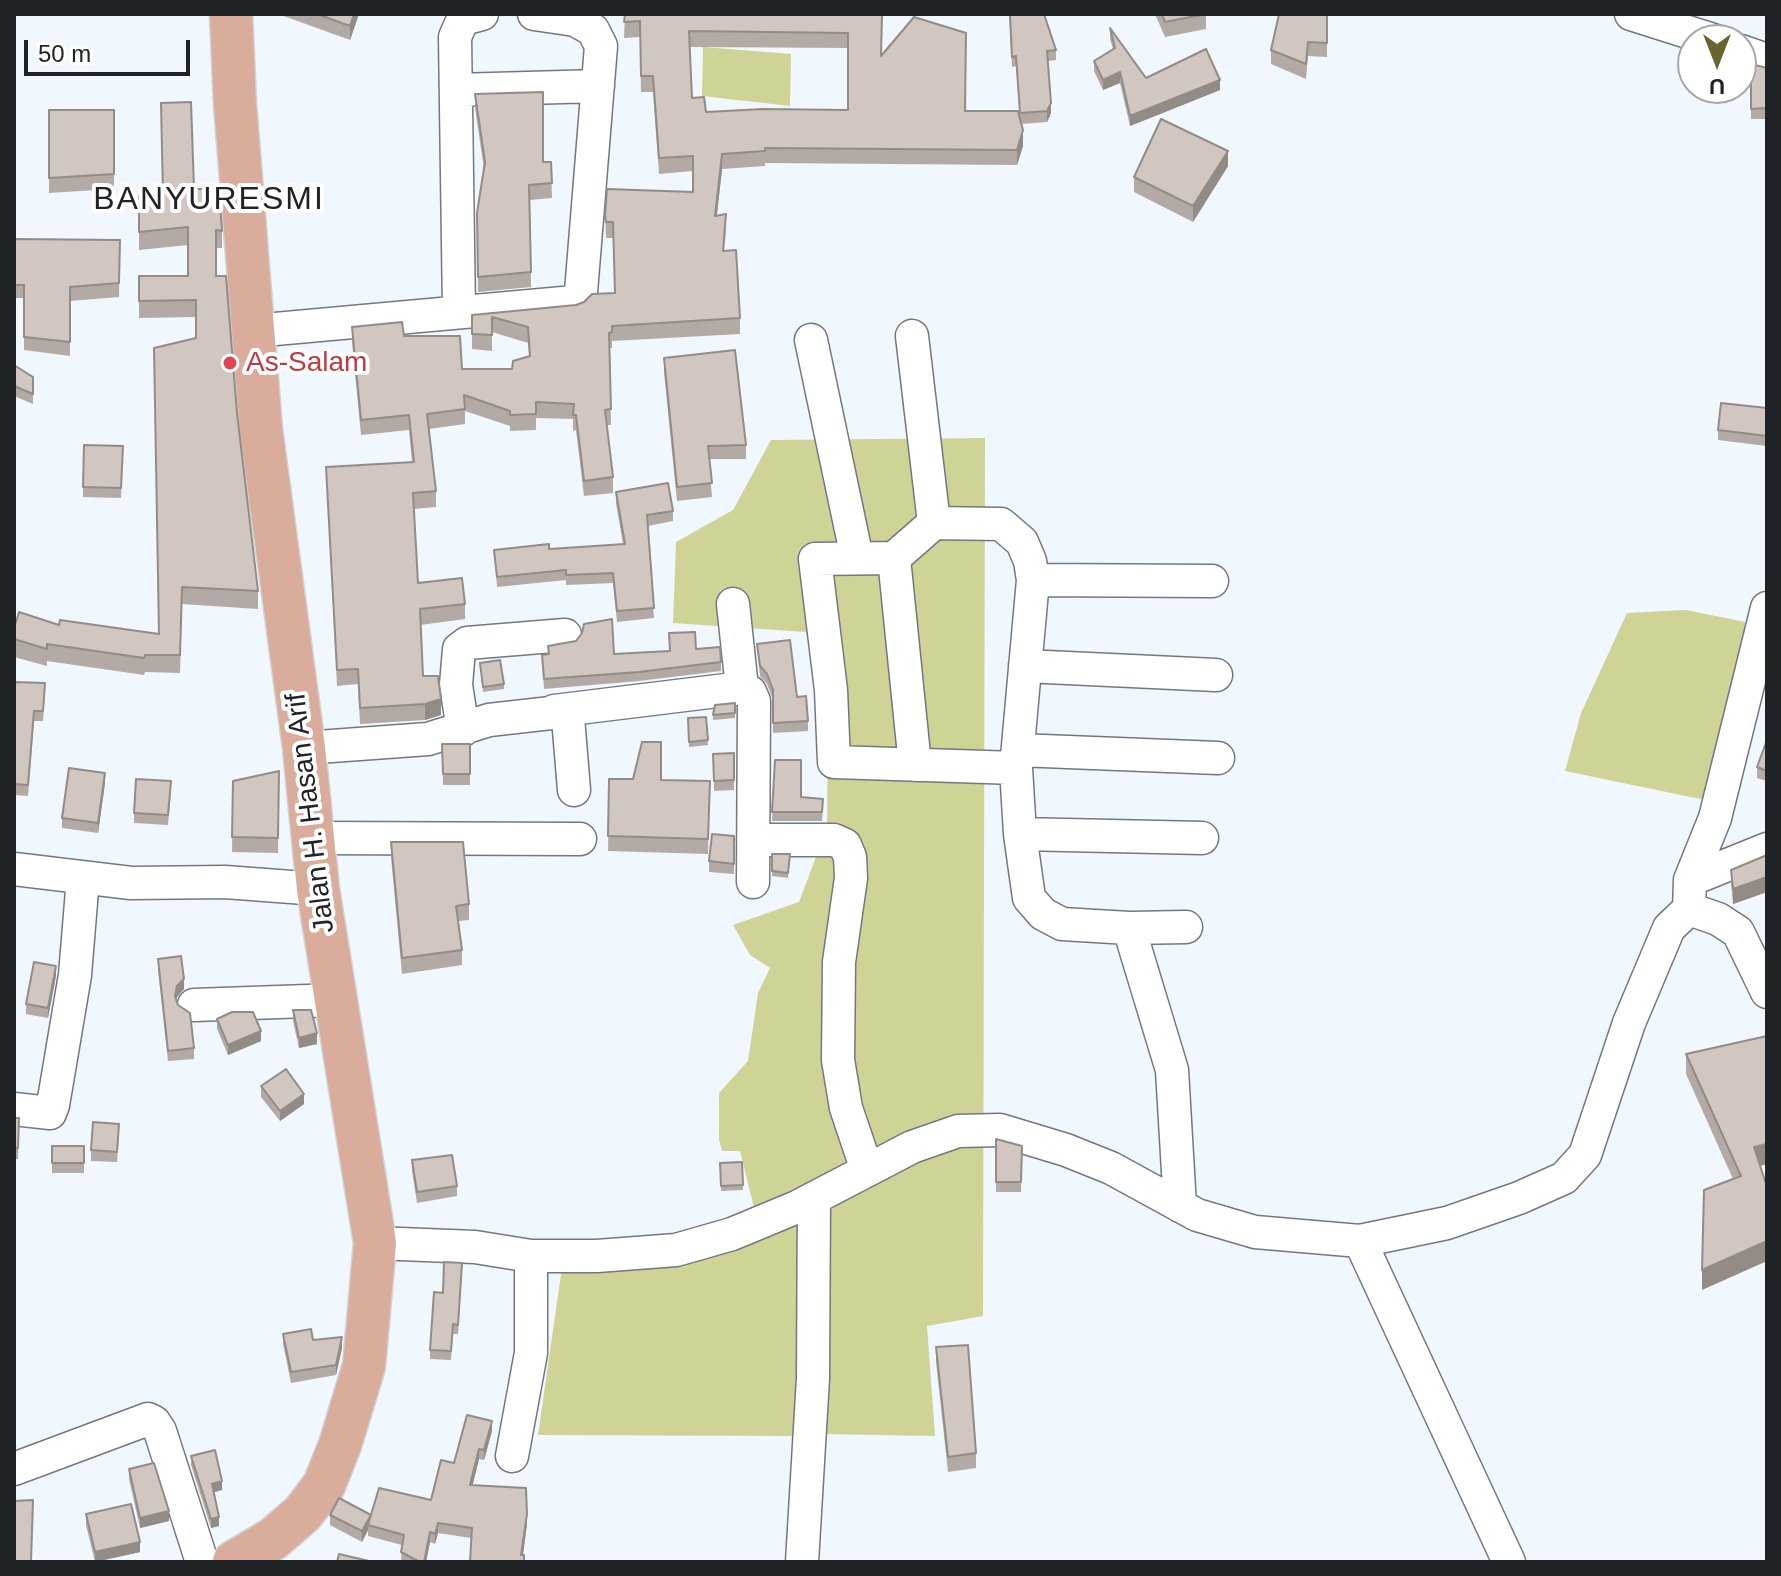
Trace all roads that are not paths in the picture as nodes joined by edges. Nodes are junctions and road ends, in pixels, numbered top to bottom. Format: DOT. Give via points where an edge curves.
graph roads {
  1 [pos="231,14"];
  2 [pos="482,14"];
  3 [pos="534,14"];
  4 [pos="1631,14"];
  5 [pos="1677,29"];
  6 [pos="598,86"];
  7 [pos="456,90"];
  8 [pos="459,312"];
  9 [pos="253,331"];
  10 [pos="912,336"];
  11 [pos="811,340"];
  12 [pos="934,523"];
  13 [pos="857,558"];
  14 [pos="894,558"];
  15 [pos="1033,580"];
  16 [pos="1212,581"];
  17 [pos="733,604"];
  18 [pos="1767,608"];
  19 [pos="565,635"];
  20 [pos="1025,666"];
  21 [pos="1216,675"];
  22 [pos="742,688"];
  23 [pos="554,711"];
  24 [pos="463,730"];
  25 [pos="304,748"];
  26 [pos="1218,758"];
  27 [pos="1017,759"];
  28 [pos="915,765"];
  29 [pos="574,790"];
  30 [pos="1020,834"];
  31 [pos="313,838"];
  32 [pos="1202,838"];
  33 [pos="580,839"];
  34 [pos="753,840"];
  35 [pos="1767,849"];
  36 [pos="14,869"];
  37 [pos="83,878"];
  38 [pos="753,882"];
  39 [pos="318,889"];
  40 [pos="1689,894"];
  41 [pos="1186,927"];
  42 [pos="1129,928"];
  43 [pos="1767,992"];
  44 [pos="336,1000"];
  45 [pos="194,1005"];
  46 [pos="14,1109"];
  47 [pos="867,1170"];
  48 [pos="814,1198"];
  49 [pos="1180,1206"];
  50 [pos="1360,1241"];
  51 [pos="375,1243"];
  52 [pos="531,1256"];
  53 [pos="512,1456"];
  54 [pos="14,1469"];
  55 [pos="202,1562"];
  56 [pos="234,1562"];
  57 [pos="802,1562"];
  58 [pos="1509,1562"];
  1 -- 9 [label="main road, Jalan H. Hasan Arif"];
  2 -- 7 [label="street" via="463,19 456,33"];
  3 -- 6 [label="street" via="575,20 593,30 601,46"];
  4 -- 5 [label="street"];
  6 -- 7 [label="street"];
  6 -- 8 [label="street" via="577,300"];
  7 -- 8 [label="street"];
  8 -- 9 [label="street"];
  9 -- 25 [label="main road, Jalan H. Hasan Arif"];
  10 -- 12 [label="street"];
  11 -- 13 [label="street"];
  12 -- 14 [label="street"];
  12 -- 15 [label="street" via="1001,524 1022,542"];
  13 -- 14 [label="street"];
  13 -- 28 [label="street" via="815,559 834,762"];
  14 -- 28 [label="street"];
  15 -- 16 [label="street"];
  15 -- 20 [label="street"];
  17 -- 22 [label="street"];
  18 -- 40 [label="street" via="1715,818"];
  19 -- 24 [label="street" via="467,643 459,649 456,685"];
  20 -- 21 [label="street"];
  20 -- 27 [label="street"];
  22 -- 23 [label="street"];
  22 -- 34 [label="street" via="754,701"];
  23 -- 24 [label="street" via="489,720"];
  23 -- 29 [label="street" via="568,718"];
  24 -- 25 [label="street" via="428,739"];
  25 -- 31 [label="main road, Jalan H. Hasan Arif"];
  26 -- 27 [label="street"];
  27 -- 28 [label="street"];
  27 -- 30 [label="street"];
  30 -- 32 [label="street"];
  30 -- 42 [label="street" via="1029,898 1043,914 1062,924"];
  31 -- 33 [label="street"];
  31 -- 39 [label="main road, Jalan H. Hasan Arif"];
  34 -- 38 [label="street"];
  34 -- 47 [label="street" via="834,840 845,845 850,857 839,962 838,1060 846,1108"];
  35 -- 40 [label="street"];
  36 -- 37 [label="street"];
  37 -- 39 [label="street"];
  37 -- 46 [label="street" via="75,975 53,1105 50,1113"];
  39 -- 44 [label="main road, Jalan H. Hasan Arif"];
  40 -- 43 [label="street" via="1738,932"];
  40 -- 50 [label="street" via="1629,1023 1585,1155 1564,1178 1447,1223"];
  41 -- 42 [label="street"];
  42 -- 49 [label="street" via="1172,1070"];
  44 -- 45 [label="street"];
  44 -- 51 [label="main road, Jalan H. Hasan Arif"];
  47 -- 48 [label="street"];
  47 -- 49 [label="street" via="958,1131 1000,1130 1111,1168"];
  48 -- 52 [label="street" via="732,1234 676,1250"];
  48 -- 57 [label="street" via="813,1378"];
  49 -- 50 [label="street" via="1255,1232"];
  50 -- 58 [label="street"];
  51 -- 52 [label="street" via="475,1247"];
  51 -- 56 [label="main road, Jalan H. Hasan Arif" via="364,1366 324,1485 273,1539"];
  52 -- 53 [label="street" via="531,1353"];
  54 -- 55 [label="street" via="148,1419 160,1431"];
}
